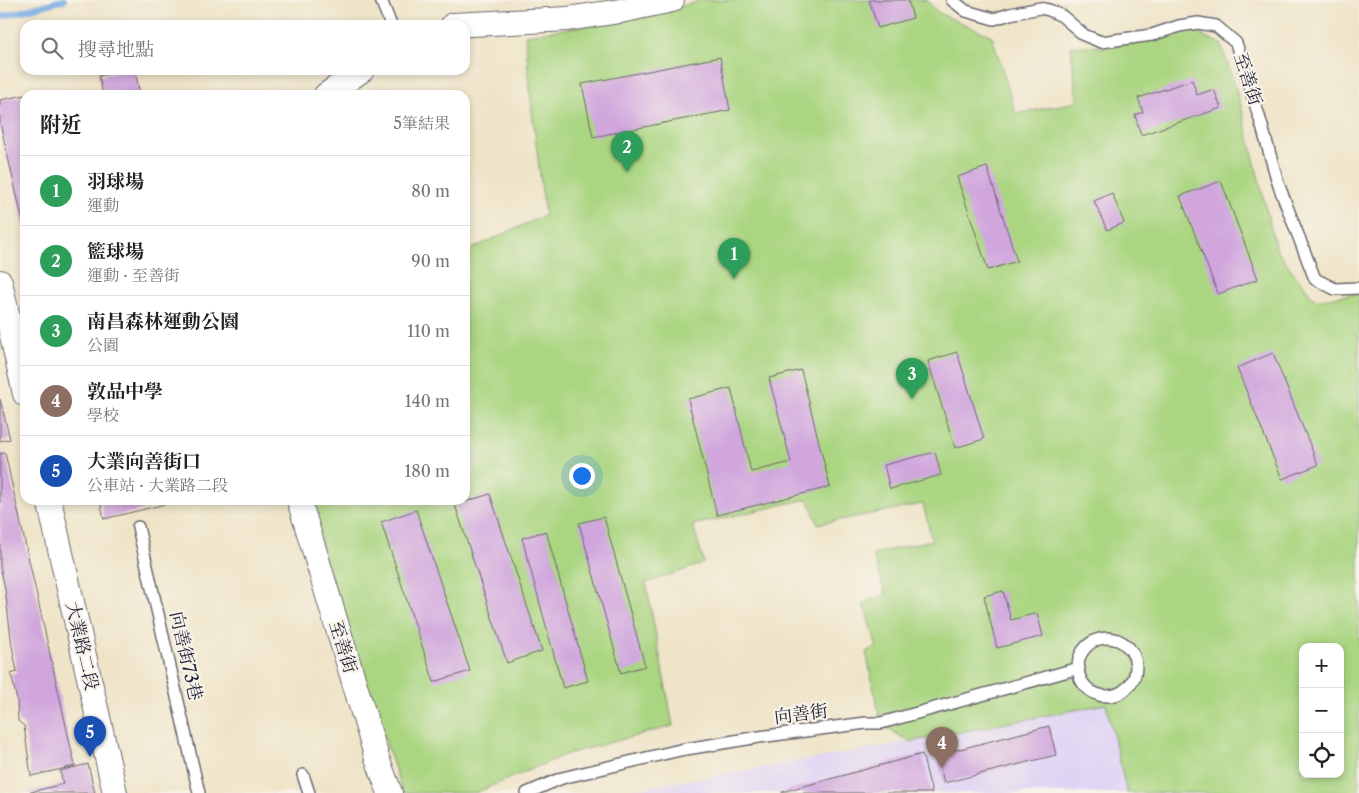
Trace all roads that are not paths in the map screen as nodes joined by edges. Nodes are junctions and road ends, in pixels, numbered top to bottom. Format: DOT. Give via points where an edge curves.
graph roads {
  1 [pos="381,0"];
  2 [pos="672,0"];
  3 [pos="952,0"];
  4 [pos="389,20"];
  5 [pos="470,24"];
  6 [pos="355,75"];
  7 [pos="333,90"];
  8 [pos="0,282"];
  9 [pos="1359,288"];
  10 [pos="20,372"];
  11 [pos="50,505"];
  12 [pos="301,505"];
  13 [pos="138,527"];
  14 [pos="1079,668"];
  15 [pos="303,775"];
  16 [pos="115,793"];
  17 [pos="199,793"];
  18 [pos="309,793"];
  19 [pos="390,793"];
  20 [pos="527,793"];
  1 -- 4 [label="lane"];
  2 -- 5 [label="street" via="567,19"];
  3 -- 9 [label="lane, 至善街" via="966,11 994,19 1040,8 1049,10 1062,16 1084,35 1101,42 1152,35 1198,22 1216,26 1236,43 1279,186 1315,279 1335,289"];
  6 -- 7 [label="street"];
  8 -- 10 [label="street"];
  11 -- 16 [label="street, 大業路二段"];
  12 -- 19 [label="street, 至善街"];
  13 -- 17 [label="lane, 向善街73巷"];
  14 -- 14 [label="lane" via="1080,678 1086,686 1103,696 1112,695 1129,686 1134,678 1136,660 1126,644 1109,638 1100,639 1084,650"];
  14 -- 20 [label="lane, 向善街" via="881,723 680,750 562,778"];
  15 -- 18 [label="lane"];
}
